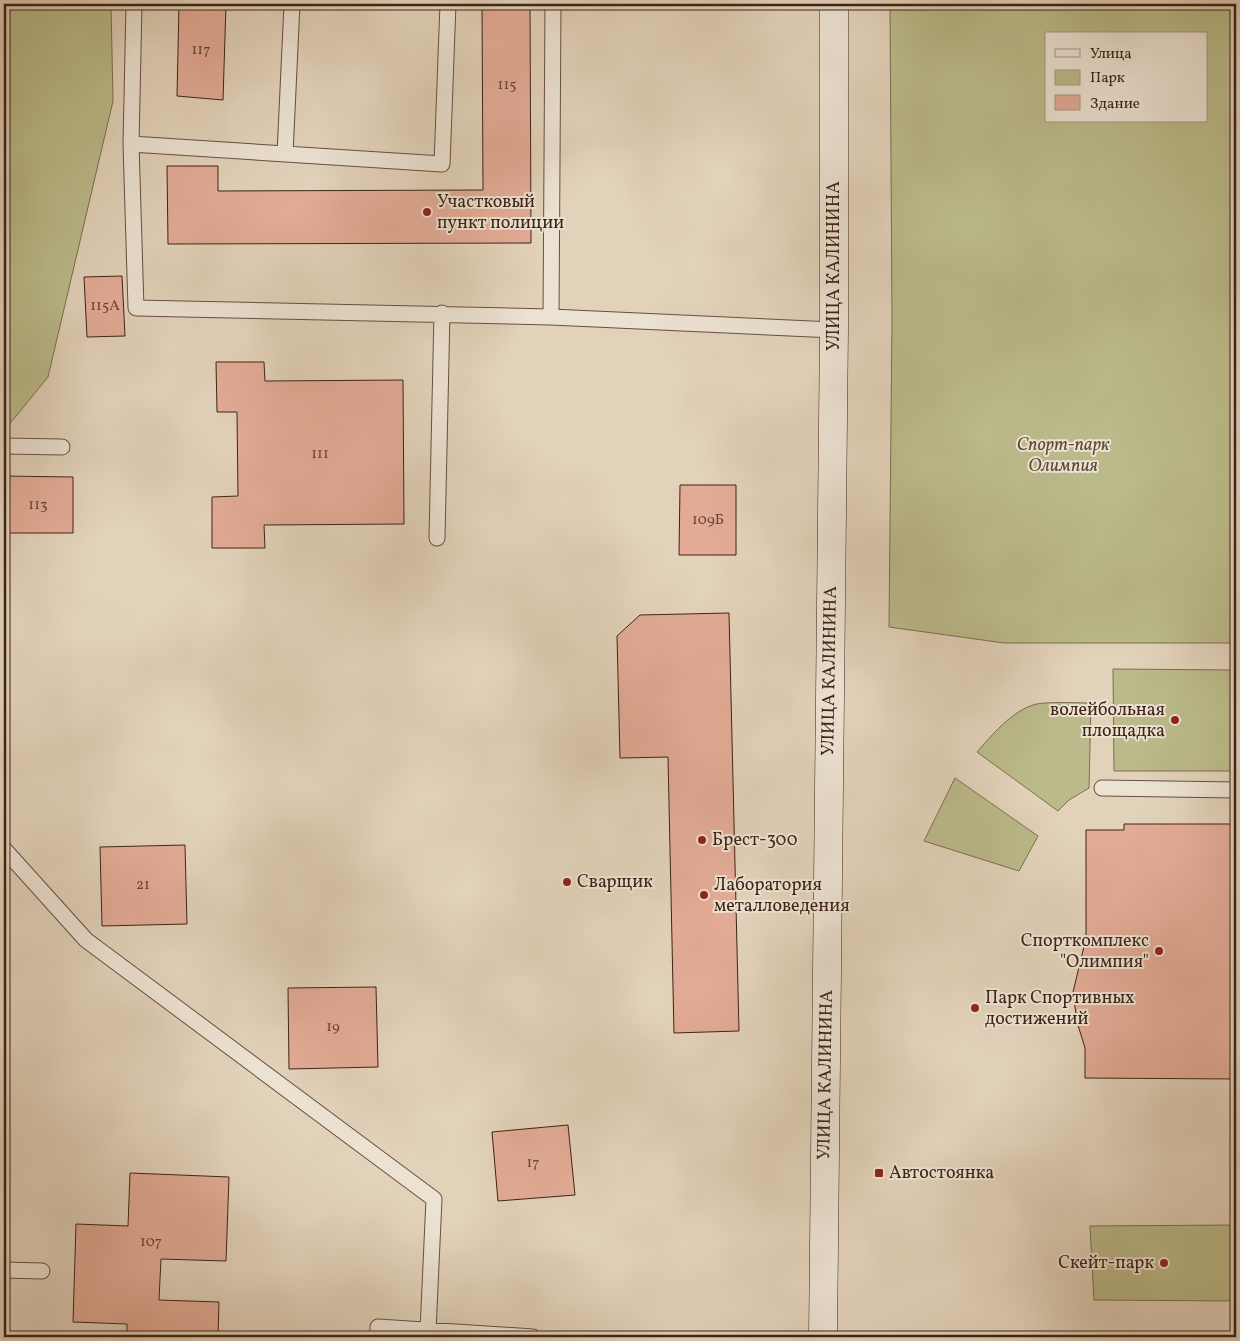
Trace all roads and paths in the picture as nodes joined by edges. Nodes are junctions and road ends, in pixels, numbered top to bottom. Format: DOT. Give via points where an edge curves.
graph roads {
  1 [pos="134,4"];
  2 [pos="292,4"];
  3 [pos="448,4"];
  4 [pos="552,4"];
  5 [pos="834,4"];
  6 [pos="131,144"];
  7 [pos="285,154"];
  8 [pos="442,313"];
  9 [pos="551,316"];
  10 [pos="834,330"];
  11 [pos="4,446"];
  12 [pos="62,447"];
  13 [pos="437,538"];
  14 [pos="1102,788"];
  15 [pos="1236,790"];
  16 [pos="4,849"];
  17 [pos="4,1270"];
  18 [pos="42,1271"];
  19 [pos="428,1330"];
  20 [pos="378,1337"];
  21 [pos="533,1337"];
  22 [pos="823,1337"];
  1 -- 6 [label="lane"];
  2 -- 7 [label="lane"];
  3 -- 7 [label="lane" via="442,164"];
  4 -- 9 [label="lane"];
  5 -- 10 [label="main road, УЛИЦА КАЛИНИНА"];
  6 -- 7 [label="lane"];
  6 -- 8 [label="lane" via="136,308"];
  8 -- 9 [label="lane"];
  8 -- 13 [label="lane"];
  9 -- 10 [label="lane"];
  10 -- 22 [label="main road, УЛИЦА КАЛИНИНА"];
  11 -- 12 [label="lane"];
  14 -- 15 [label="lane"];
  16 -- 19 [label="lane" via="86,940 434,1199"];
  17 -- 18 [label="lane"];
  19 -- 20 [label="lane" via="378,1327"];
  19 -- 21 [label="lane"];
}
